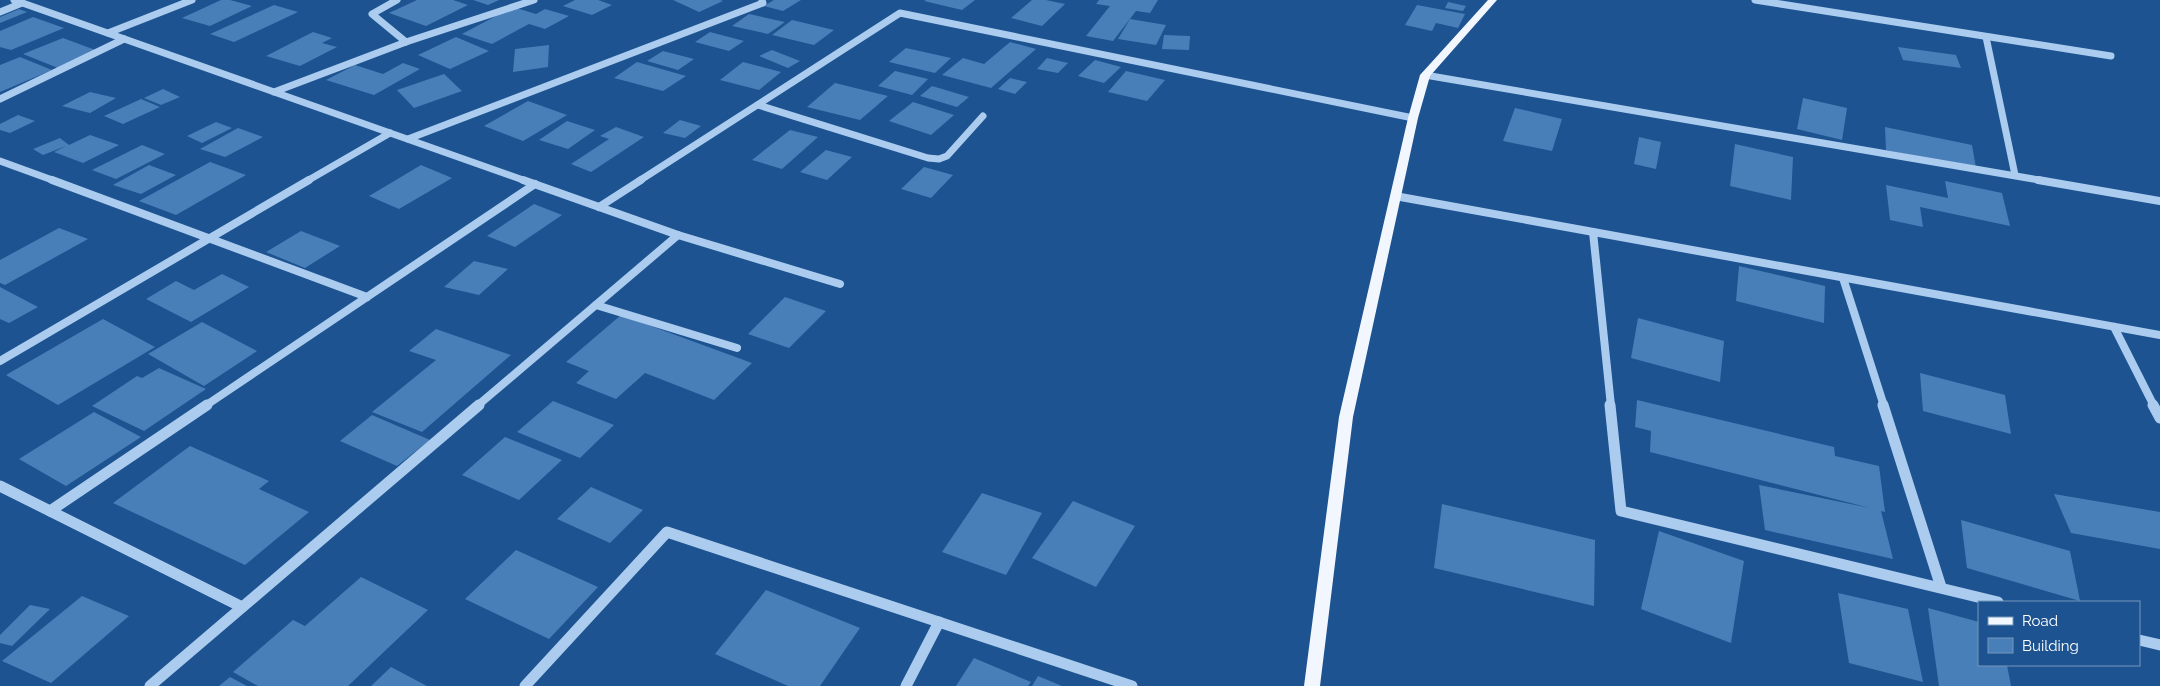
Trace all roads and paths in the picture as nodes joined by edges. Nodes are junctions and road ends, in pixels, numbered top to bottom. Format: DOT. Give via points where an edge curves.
graph roads {
  1 [pos="192,0"];
  2 [pos="397,0"];
  3 [pos="534,0"];
  4 [pos="762,0"];
  5 [pos="1493,0"];
  6 [pos="1755,0"];
  7 [pos="18,2"];
  8 [pos="0,12"];
  9 [pos="108,34"];
  10 [pos="1986,37"];
  11 [pos="124,39"];
  12 [pos="406,42"];
  13 [pos="2111,56"];
  14 [pos="1425,75"];
  15 [pos="274,92"];
  16 [pos="0,99"];
  17 [pos="758,105"];
  18 [pos="983,116"];
  19 [pos="1413,118"];
  20 [pos="390,133"];
  21 [pos="408,140"];
  22 [pos="0,161"];
  23 [pos="2015,175"];
  24 [pos="535,184"];
  25 [pos="1394,196"];
  26 [pos="2160,201"];
  27 [pos="599,207"];
  28 [pos="1593,232"];
  29 [pos="678,235"];
  30 [pos="209,239"];
  31 [pos="1843,278"];
  32 [pos="840,284"];
  33 [pos="367,297"];
  34 [pos="596,305"];
  35 [pos="2114,327"];
  36 [pos="2160,335"];
  37 [pos="737,348"];
  38 [pos="0,361"];
  39 [pos="2160,418"];
  40 [pos="0,486"];
  41 [pos="50,511"];
  42 [pos="1941,587"];
  43 [pos="1994,601"];
  44 [pos="242,607"];
  45 [pos="939,622"];
  46 [pos="2140,640"];
  47 [pos="2160,645"];
  48 [pos="150,686"];
  49 [pos="524,686"];
  50 [pos="906,686"];
  51 [pos="1132,686"];
  52 [pos="1312,686"];
  1 -- 9 [label="street"];
  2 -- 12 [label="street" via="372,14"];
  3 -- 12 [label="street"];
  4 -- 21 [label="street" via="763,3"];
  5 -- 14 [label="main road"];
  6 -- 10 [label="street"];
  7 -- 8 [label="street"];
  7 -- 9 [label="street"];
  9 -- 11 [label="street"];
  10 -- 13 [label="street"];
  10 -- 23 [label="street"];
  11 -- 15 [label="street"];
  11 -- 16 [label="street"];
  12 -- 15 [label="street"];
  14 -- 19 [label="main road"];
  14 -- 23 [label="street"];
  15 -- 20 [label="street"];
  17 -- 18 [label="street" via="939,159 947,156"];
  17 -- 19 [label="street" via="900,13"];
  17 -- 27 [label="street"];
  19 -- 25 [label="main road"];
  20 -- 21 [label="street"];
  20 -- 30 [label="street"];
  21 -- 24 [label="street"];
  22 -- 30 [label="street"];
  23 -- 26 [label="street"];
  24 -- 27 [label="street"];
  24 -- 33 [label="street"];
  25 -- 28 [label="street"];
  25 -- 52 [label="main road" via="1346,417"];
  27 -- 29 [label="street"];
  28 -- 31 [label="street"];
  28 -- 42 [label="street" via="1622,511"];
  29 -- 32 [label="street"];
  29 -- 34 [label="street"];
  30 -- 33 [label="street"];
  30 -- 38 [label="street"];
  31 -- 35 [label="street"];
  31 -- 42 [label="street"];
  33 -- 41 [label="street"];
  34 -- 37 [label="street"];
  34 -- 44 [label="street"];
  35 -- 36 [label="street"];
  35 -- 39 [label="street"];
  40 -- 41 [label="street"];
  41 -- 44 [label="street"];
  42 -- 43 [label="street"];
  44 -- 48 [label="street"];
  45 -- 49 [label="street" via="667,532"];
  45 -- 50 [label="street"];
  45 -- 51 [label="street"];
  46 -- 47 [label="street"];
}
